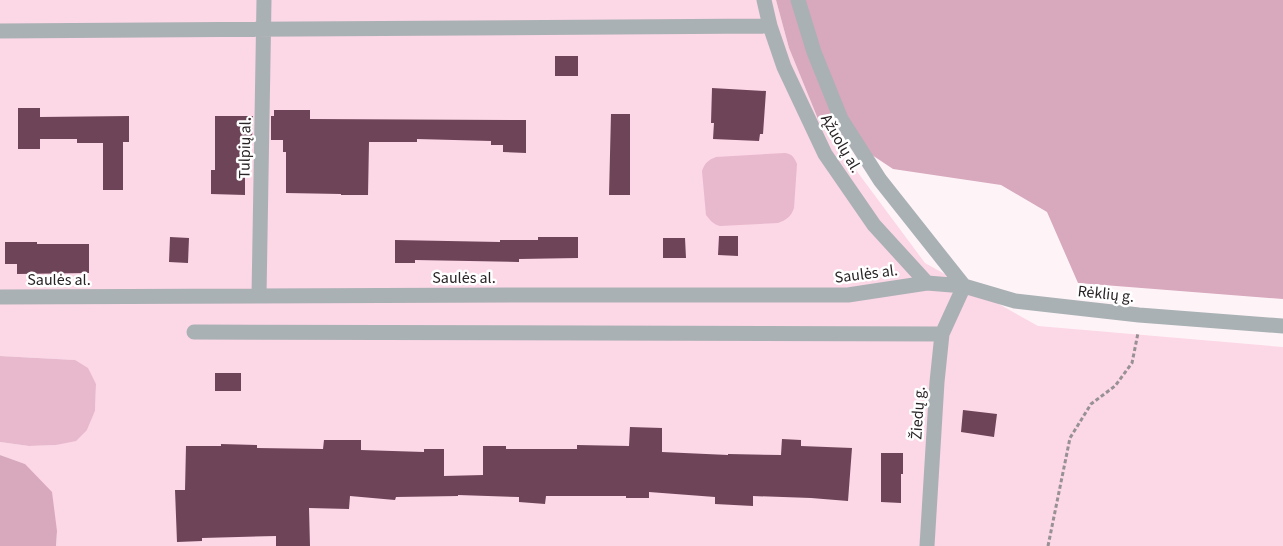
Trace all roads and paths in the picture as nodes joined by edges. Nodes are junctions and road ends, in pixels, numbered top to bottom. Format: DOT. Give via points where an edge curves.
graph roads {
  1 [pos="264,0"];
  2 [pos="764,0"];
  3 [pos="798,0"];
  4 [pos="770,26"];
  5 [pos="263,30"];
  6 [pos="0,31"];
  7 [pos="927,283"];
  8 [pos="964,286"];
  9 [pos="260,296"];
  10 [pos="0,297"];
  11 [pos="1139,315"];
  12 [pos="1283,326"];
  13 [pos="194,332"];
  14 [pos="942,334"];
  15 [pos="927,546"];
  16 [pos="1048,546"];
  1 -- 5 [label="street, Tulpių al."];
  2 -- 4 [label="street, Ąžuolų al."];
  3 -- 8 [label="street" via="840,119 880,180"];
  4 -- 5 [label="street"];
  4 -- 7 [label="street, Ąžuolų al." via="784,67 824,154 874,225"];
  5 -- 6 [label="street"];
  5 -- 9 [label="street, Tulpių al."];
  7 -- 8 [label="street, Rėklių g."];
  7 -- 9 [label="street, Saulės al." via="848,295"];
  8 -- 11 [label="street, Rėklių g." via="1015,301"];
  8 -- 14 [label="street, Žiedų g."];
  9 -- 10 [label="street, Saulės al."];
  11 -- 12 [label="street, Rėklių g."];
  11 -- 16 [label="path" via="1132,364 1115,386 1091,404 1070,438"];
  13 -- 14 [label="street"];
  14 -- 15 [label="street, Žiedų g."];
}
